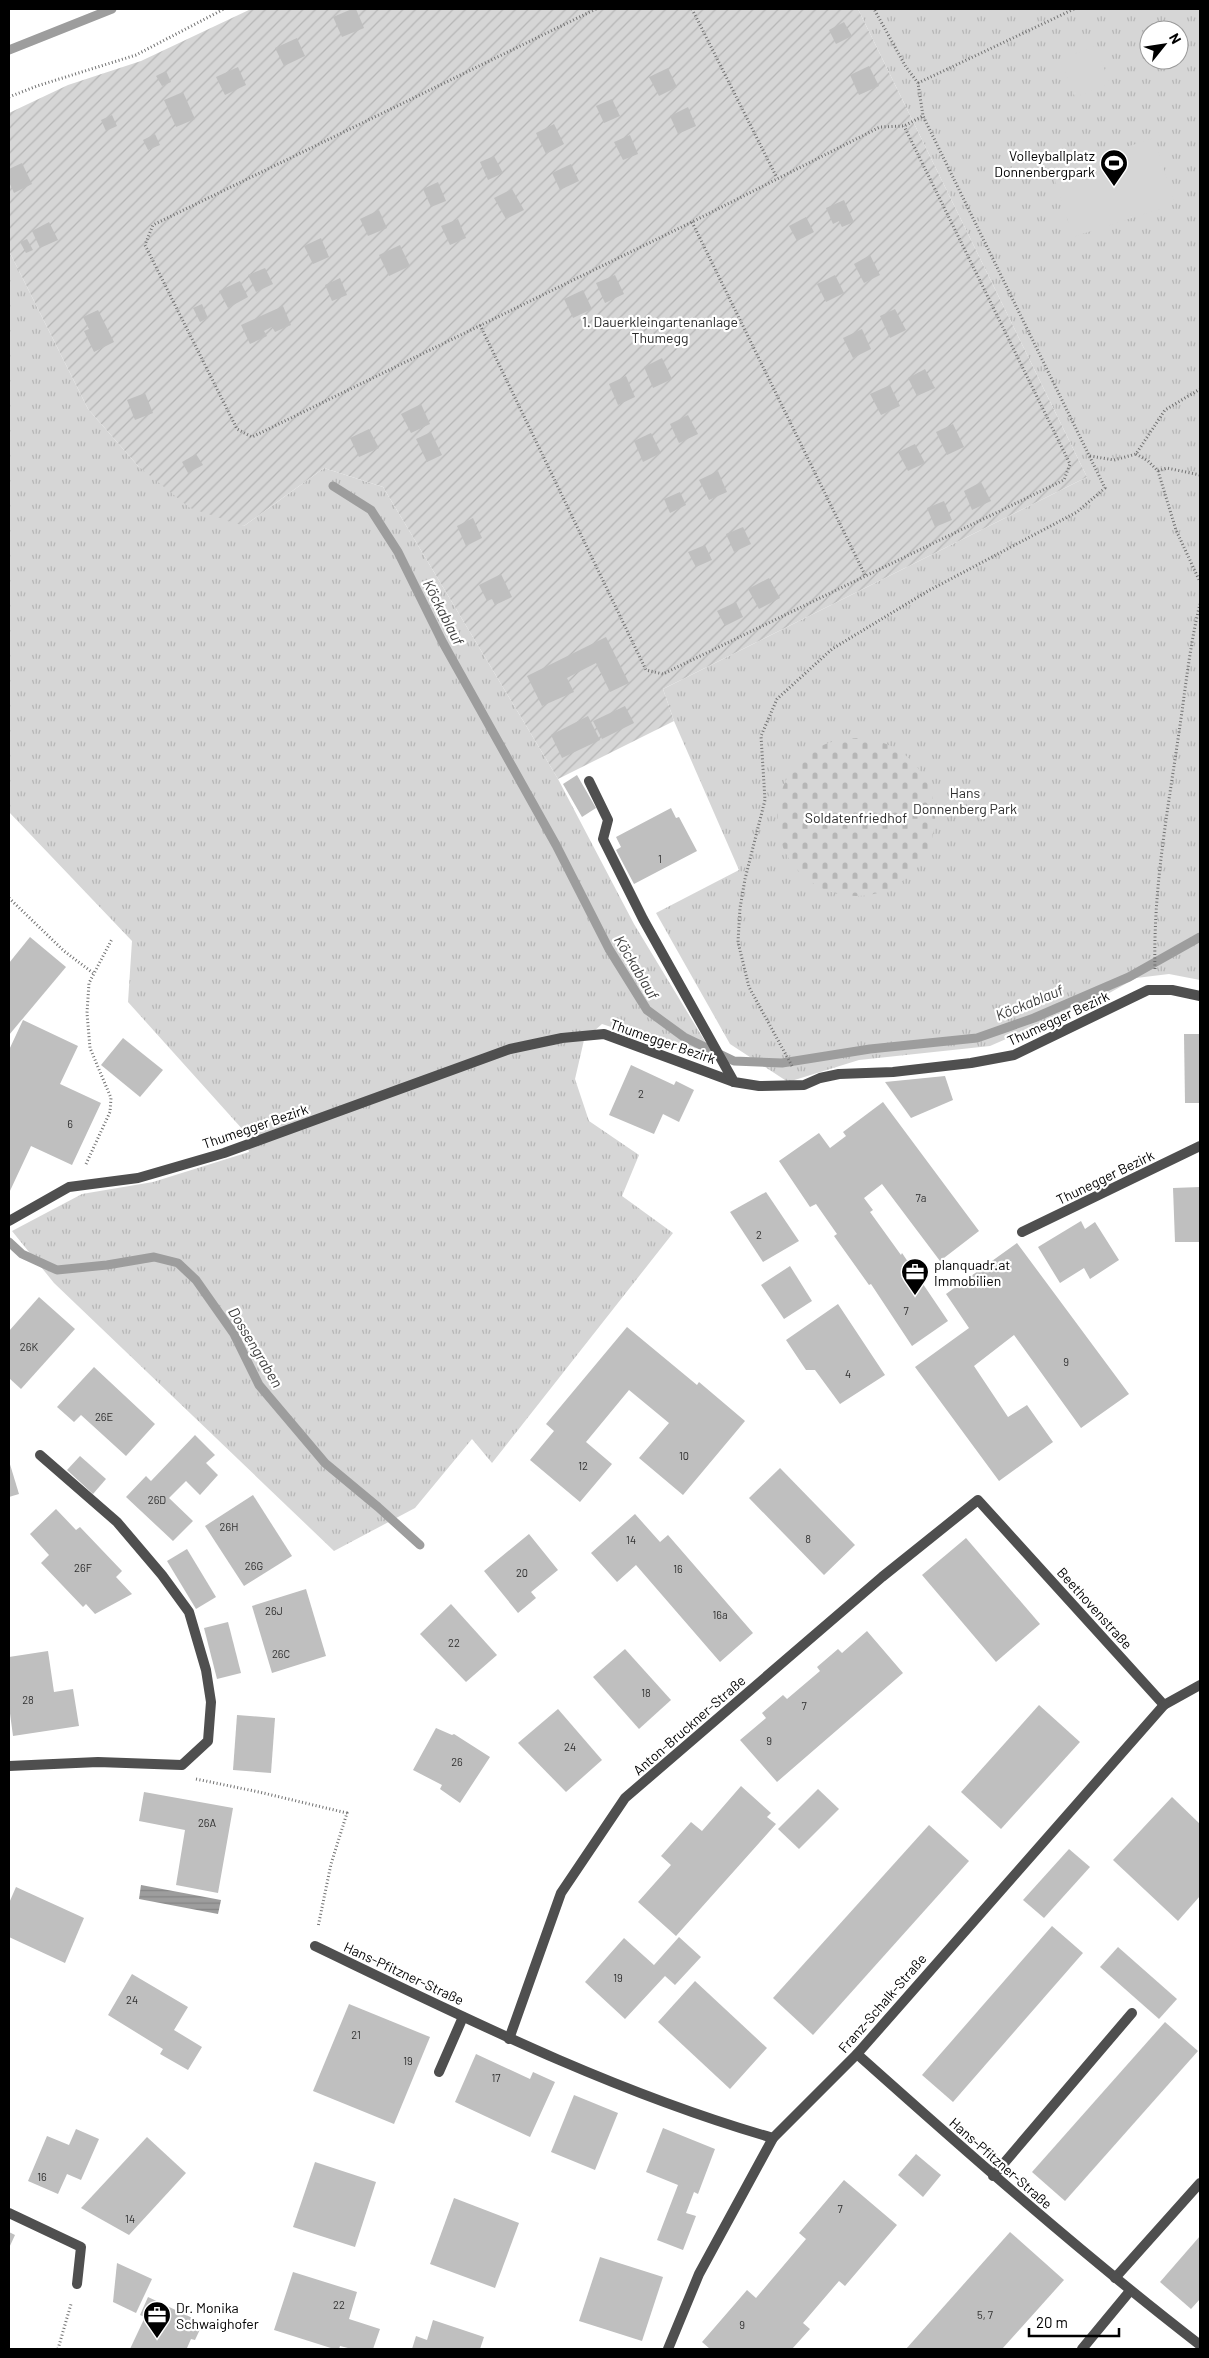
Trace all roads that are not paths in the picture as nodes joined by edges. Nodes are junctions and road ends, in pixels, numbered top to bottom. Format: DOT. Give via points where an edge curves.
graph roads {
  1 [pos="589,781"];
  2 [pos="1200,996"];
  3 [pos="734,1082"];
  4 [pos="1200,1146"];
  5 [pos="9,1221"];
  6 [pos="1022,1232"];
  7 [pos="40,1455"];
  8 [pos="978,1500"];
  9 [pos="1200,1685"];
  10 [pos="1164,1705"];
  11 [pos="9,1766"];
  12 [pos="315,1946"];
  13 [pos="1132,2013"];
  14 [pos="463,2017"];
  15 [pos="509,2039"];
  16 [pos="857,2054"];
  17 [pos="439,2072"];
  18 [pos="773,2138"];
  19 [pos="992,2176"];
  20 [pos="1200,2183"];
  21 [pos="9,2213"];
  22 [pos="1115,2278"];
  23 [pos="77,2284"];
  24 [pos="1130,2291"];
  25 [pos="1200,2345"];
  26 [pos="668,2349"];
  27 [pos="1082,2349"];
  1 -- 3 [label="street" via="608,820 603,839 643,919"];
  2 -- 3 [label="street, Thumegger Bezirk" via="1172,990 1148,990 1014,1055 971,1063 839,1074 804,1085 759,1086"];
  3 -- 5 [label="street, Thumegger Bezirk" via="604,1034 562,1038 510,1049 224,1153 138,1178 69,1187"];
  4 -- 6 [label="street, Thunegger Bezirk"];
  7 -- 11 [label="street" via="116,1522 162,1575 188,1612 206,1670 211,1702 208,1741 182,1765 98,1762"];
  8 -- 10 [label="street, Beethovenstraße"];
  8 -- 15 [label="street, Anton-Bruckner-Straße" via="882,1577 625,1798 561,1893"];
  9 -- 10 [label="street"];
  10 -- 16 [label="street, Franz-Schalk-Straße"];
  12 -- 14 [label="street, Hans-Pfitzner-Straße"];
  13 -- 19 [label="street"];
  14 -- 15 [label="street, Hans-Pfitzner-Straße"];
  14 -- 17 [label="street"];
  15 -- 18 [label="street, Hans-Pfitzner-Straße" via="708,2119"];
  16 -- 18 [label="street, Franz-Schalk-Straße"];
  16 -- 19 [label="street, Hans-Pfitzner-Straße"];
  18 -- 26 [label="street, Franz-Schalk-Straße" via="699,2274"];
  19 -- 22 [label="street, Hans-Pfitzner-Straße"];
  20 -- 22 [label="street"];
  21 -- 23 [label="street" via="81,2247"];
  22 -- 24 [label="street, Hans-Pfitzner-Straße"];
  24 -- 25 [label="street, Hans-Pfitzner-Straße"];
  24 -- 27 [label="street"];
}
